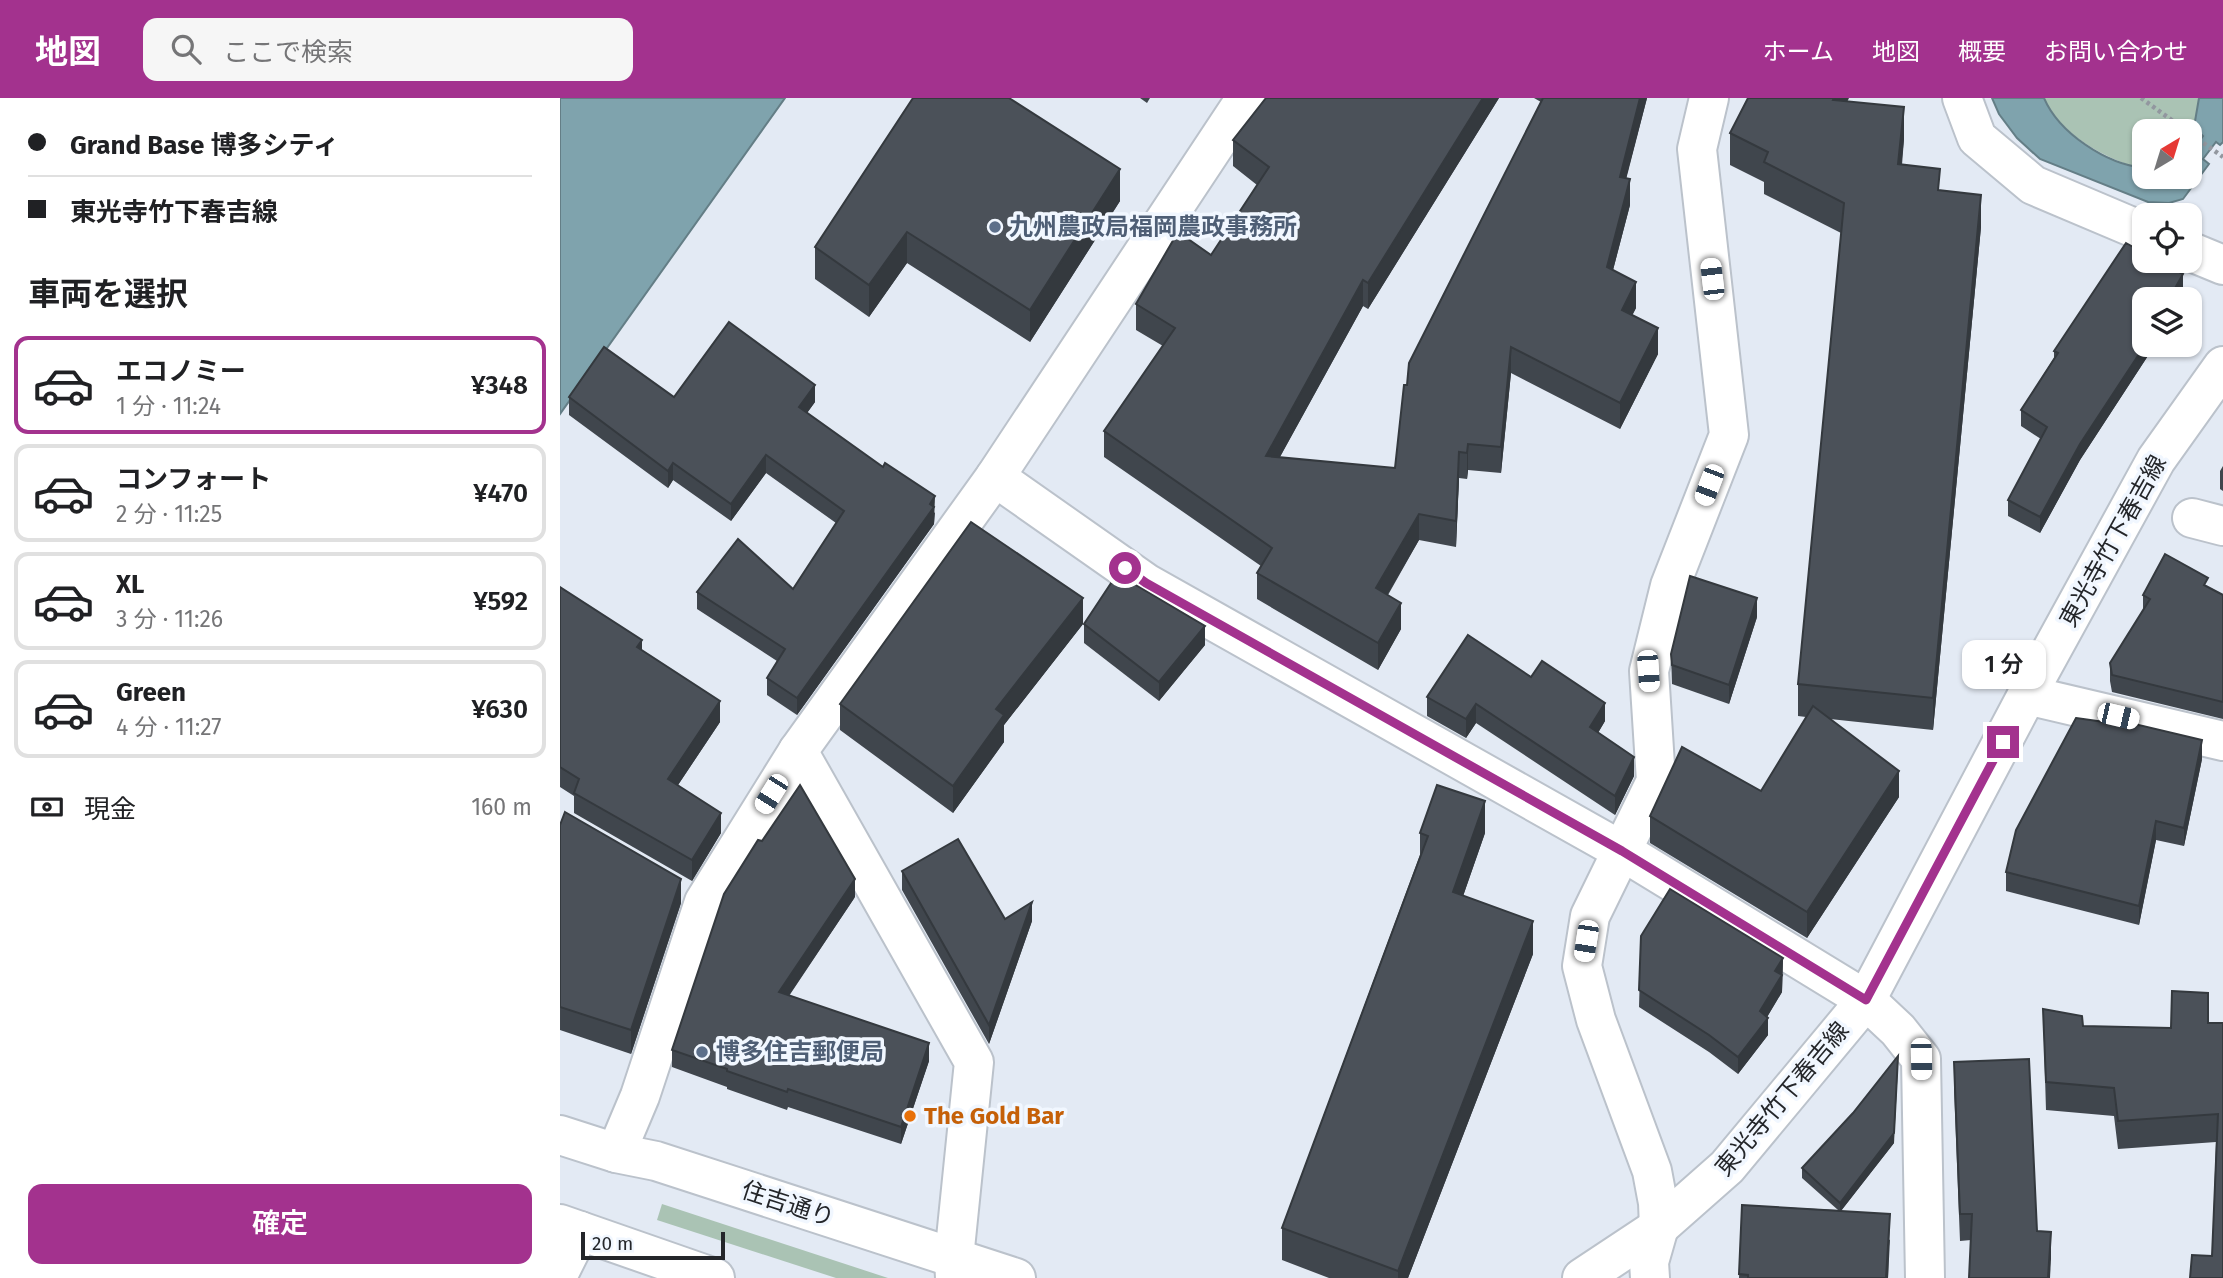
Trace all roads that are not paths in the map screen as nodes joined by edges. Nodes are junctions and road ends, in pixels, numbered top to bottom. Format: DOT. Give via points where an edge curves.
graph roads {
  1 [pos="1246,98"];
  2 [pos="1709,98"];
  3 [pos="1962,98"];
  4 [pos="2132,227"];
  5 [pos="2202,256"];
  6 [pos="2223,265"];
  7 [pos="2223,366"];
  8 [pos="995,477"];
  9 [pos="2027,695"];
  10 [pos="2223,741"];
  11 [pos="798,751"];
  12 [pos="1622,851"];
  13 [pos="1866,1000"];
  14 [pos="560,1135"];
  15 [pos="616,1153"];
  16 [pos="570,1227"];
  17 [pos="1658,1227"];
  18 [pos="954,1268"];
  19 [pos="560,1271"];
  20 [pos="715,1278"];
  21 [pos="1016,1278"];
  22 [pos="1582,1278"];
  23 [pos="1650,1278"];
  24 [pos="1925,1278"];
  1 -- 8 [label="street"];
  2 -- 12 [label="street" via="1697,149 1729,435 1670,586 1648,671 1656,781"];
  3 -- 4 [label="street" via="1977,138 2033,185"];
  5 -- 6 [label="street"];
  7 -- 9 [label="street, 東光寺竹下春吉線" via="2156,460"];
  8 -- 11 [label="street"];
  8 -- 12 [label="street" via="1146,583"];
  9 -- 10 [label="street"];
  9 -- 13 [label="street, 東光寺竹下春吉線"];
  11 -- 15 [label="street" via="705,902 640,1096"];
  11 -- 18 [label="street" via="974,1062"];
  12 -- 13 [label="street"];
  12 -- 17 [label="street" via="1590,916 1582,966 1596,1020 1652,1171"];
  13 -- 17 [label="street, 東光寺竹下春吉線" via="1727,1167"];
  13 -- 24 [label="street" via="1921,1059"];
  14 -- 15 [label="street, 住吉通り"];
  15 -- 18 [label="street, 住吉通り" via="656,1161"];
  16 -- 19 [label="street"];
  16 -- 20 [label="street"];
  17 -- 22 [label="street, 東光寺竹下春吉線"];
  17 -- 23 [label="street"];
  18 -- 21 [label="street, 住吉通り"];
}
